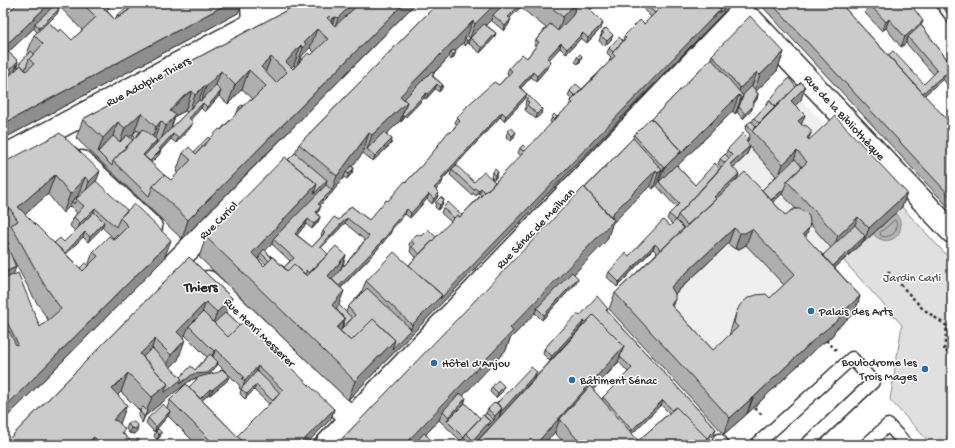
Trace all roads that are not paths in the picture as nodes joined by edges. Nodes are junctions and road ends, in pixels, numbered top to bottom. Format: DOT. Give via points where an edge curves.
graph roads {
  1 [pos="252,3"];
  2 [pos="292,3"];
  3 [pos="432,3"];
  4 [pos="919,3"];
  5 [pos="740,7"];
  6 [pos="253,25"];
  7 [pos="952,48"];
  8 [pos="3,157"];
  9 [pos="82,162"];
  10 [pos="952,232"];
  11 [pos="182,257"];
  12 [pos="352,418"];
  13 [pos="3,436"];
  14 [pos="326,445"];
  15 [pos="756,445"];
  16 [pos="806,445"];
  17 [pos="866,445"];
  18 [pos="907,445"];
  1 -- 6 [label="street"];
  2 -- 6 [label="street, Rue Adolphe Thiers"];
  3 -- 11 [label="street, Rue Curiol"];
  4 -- 7 [label="street"];
  5 -- 10 [label="street, Rue de la Bibliothèque"];
  5 -- 12 [label="street, Rue Sénac de Meilhan"];
  6 -- 8 [label="street, Rue Adolphe Thiers"];
  9 -- 11 [label="street, Rue Henri Messerer"];
  11 -- 12 [label="street, Rue Henri Messerer"];
  11 -- 13 [label="street, Rue Curiol"];
  12 -- 14 [label="street, Rue Sénac de Meilhan"];
  15 -- 16 [label="lane" via="852,358 873,382"];
  17 -- 18 [label="lane" via="888,425"];
}
